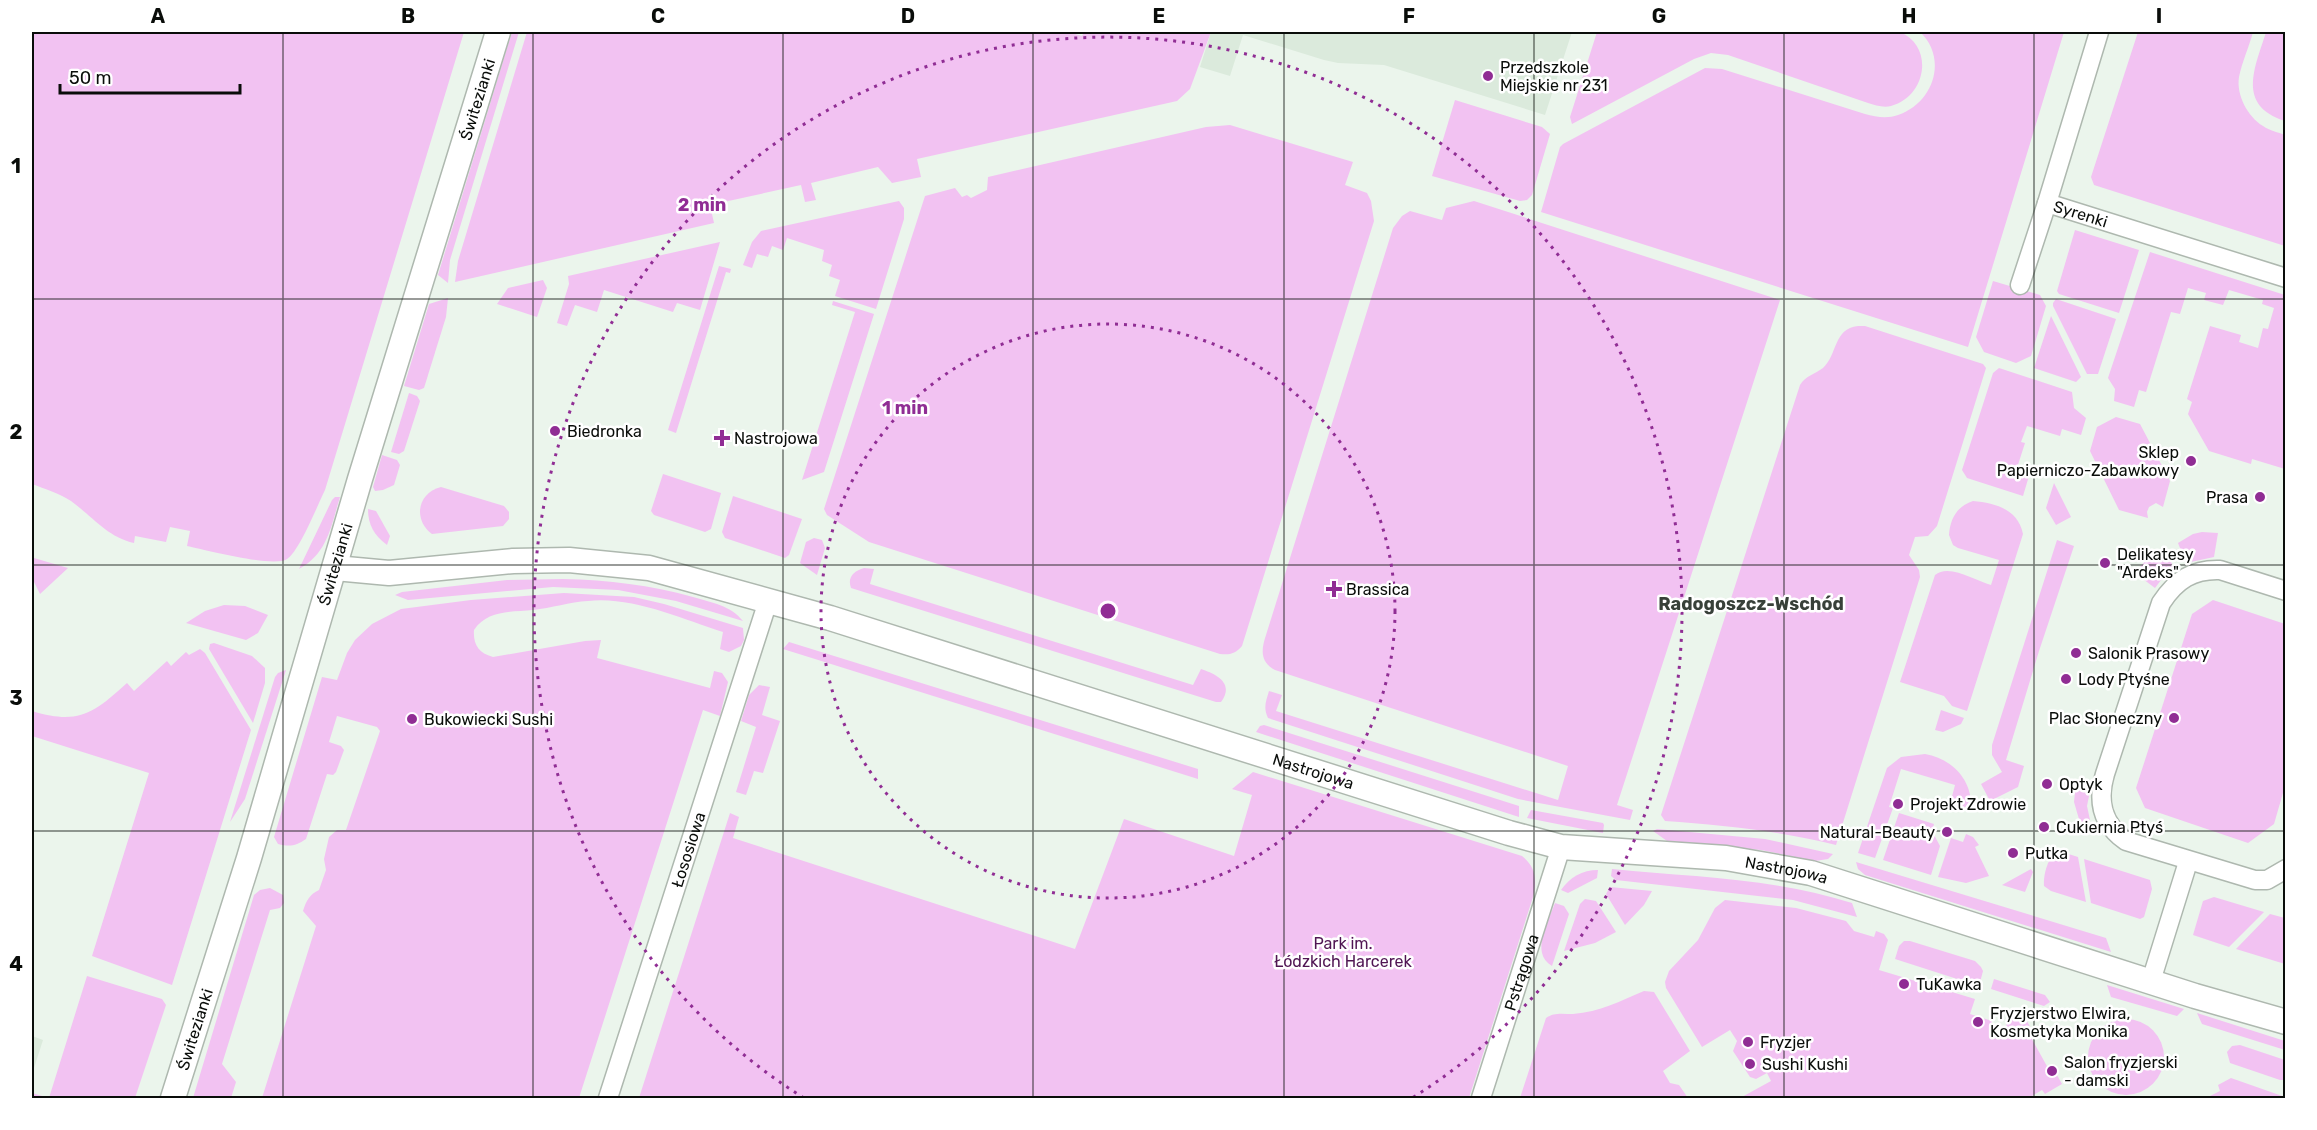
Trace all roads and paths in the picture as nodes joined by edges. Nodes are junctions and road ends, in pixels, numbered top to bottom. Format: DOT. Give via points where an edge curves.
graph roads {
  1 [pos="498,32"];
  2 [pos="2100,32"];
  3 [pos="2047,203"];
  4 [pos="2286,278"];
  5 [pos="2020,285"];
  6 [pos="335,568"];
  7 [pos="2286,591"];
  8 [pos="768,601"];
  9 [pos="1561,847"];
  10 [pos="2188,862"];
  11 [pos="2286,868"];
  12 [pos="2151,981"];
  13 [pos="2286,1022"];
  14 [pos="173,1098"];
  15 [pos="609,1098"];
  16 [pos="1481,1098"];
  1 -- 6 [label="street, Świtezianki"];
  2 -- 3 [label="street, Syrenki"];
  3 -- 4 [label="street, Syrenki"];
  3 -- 5 [label="street"];
  6 -- 8 [label="street, Nastrojowa" via="389,573 513,561 600,562 649,568"];
  6 -- 14 [label="street, Świtezianki"];
  7 -- 10 [label="street" via="2220,570 2203,570 2179,582 2161,603 2100,799 2103,813 2117,836"];
  8 -- 9 [label="street, Nastrojowa"];
  8 -- 15 [label="street, Łososiowa"];
  9 -- 12 [label="street, Nastrojowa" via="1726,858 1810,873"];
  9 -- 16 [label="street, Pstrągowa"];
  10 -- 11 [label="street" via="2254,880 2266,880"];
  10 -- 12 [label="street"];
  12 -- 13 [label="street, Nastrojowa"];
}
